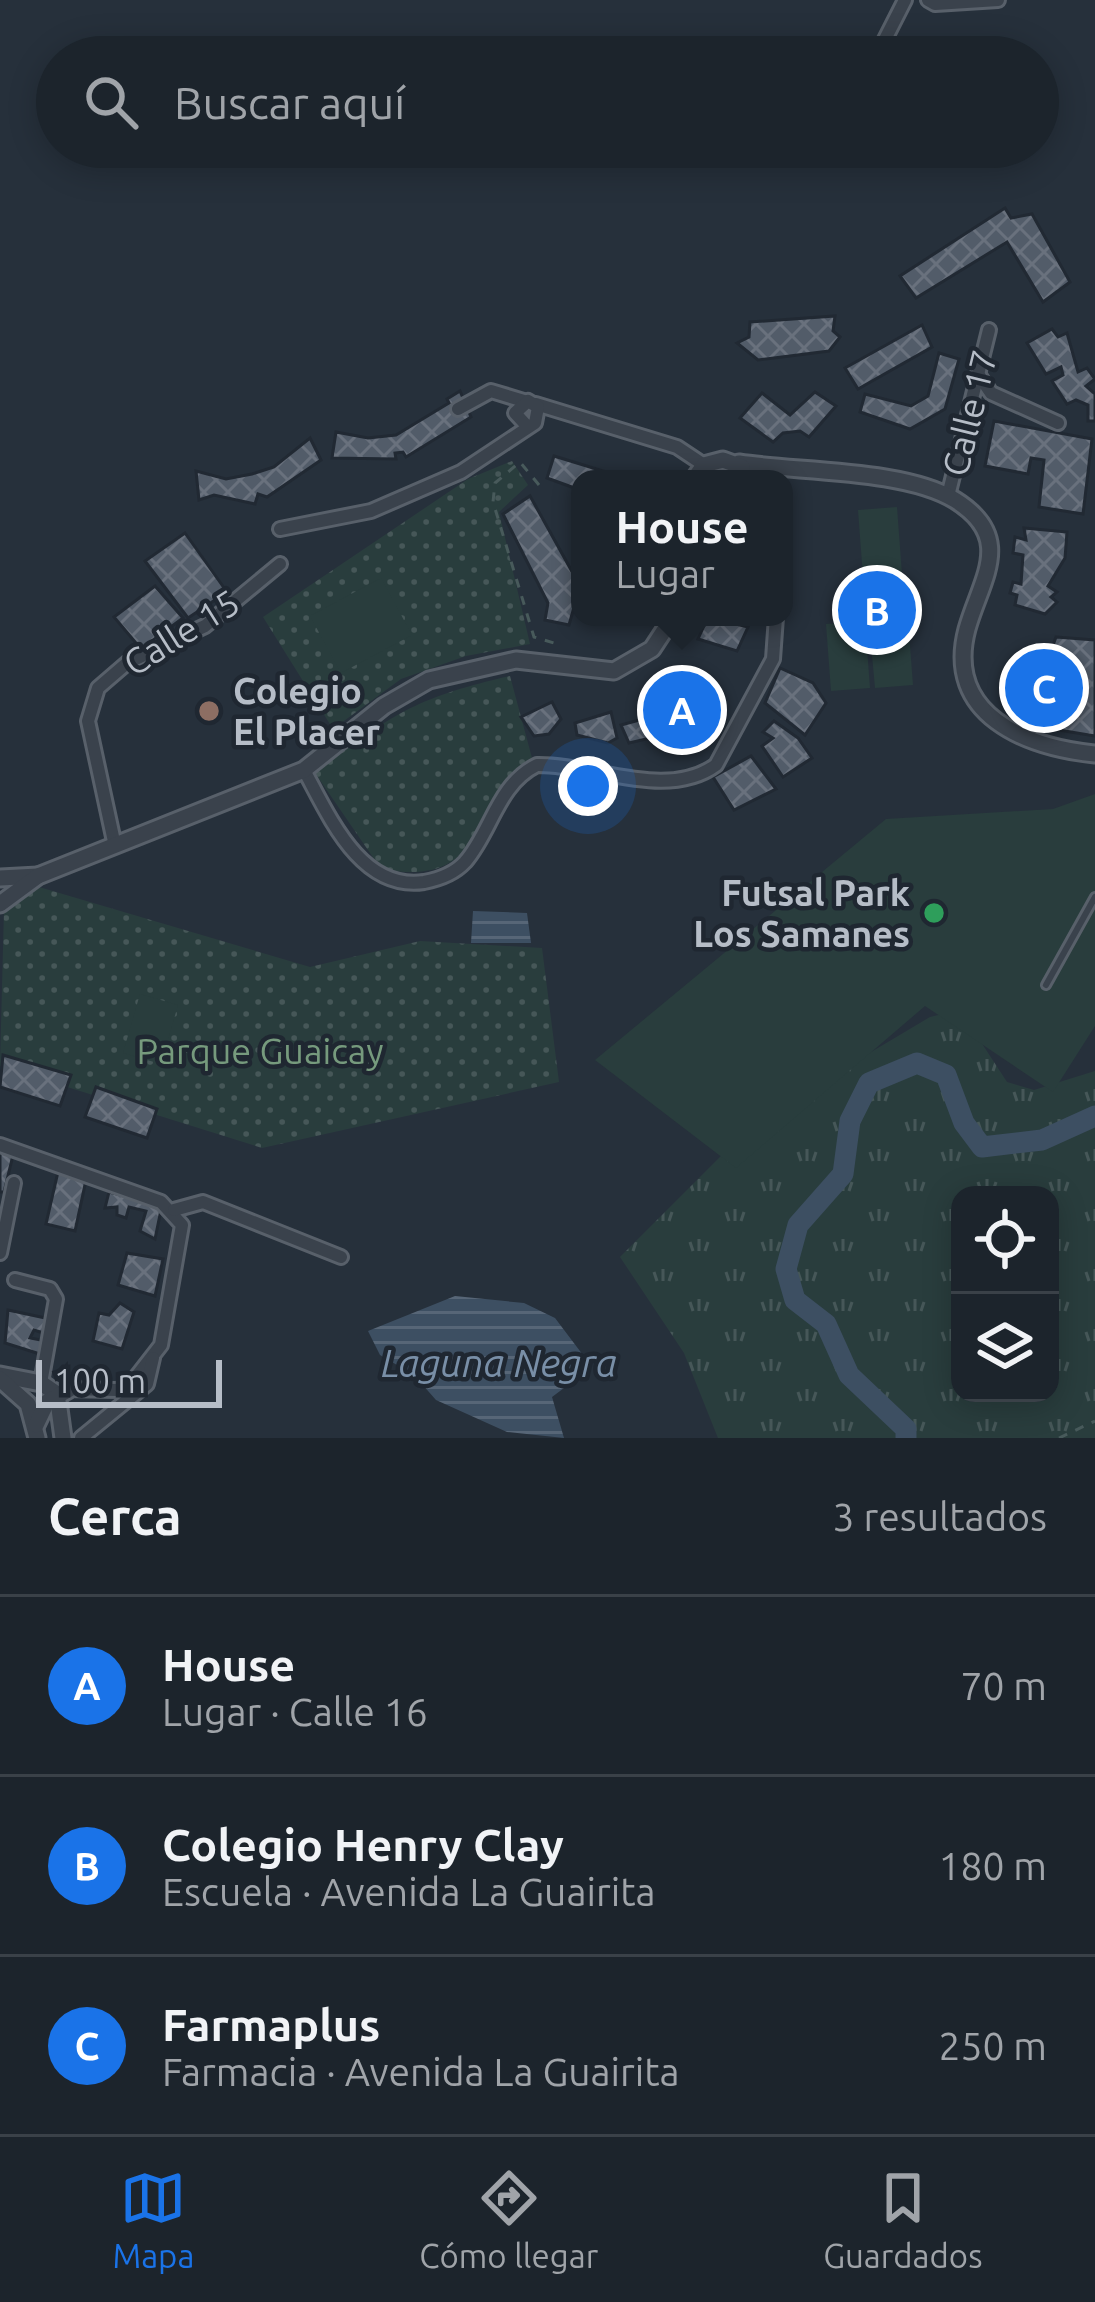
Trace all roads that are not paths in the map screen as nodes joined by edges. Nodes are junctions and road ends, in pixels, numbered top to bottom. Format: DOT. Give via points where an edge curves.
graph roads {
  1 [pos="904,0"];
  2 [pos="928,0"];
  3 [pos="998,0"];
  4 [pos="886,36"];
  5 [pos="989,330"];
  6 [pos="978,374"];
  7 [pos="525,406"];
  8 [pos="458,409"];
  9 [pos="573,416"];
  10 [pos="1058,423"];
  11 [pos="531,424"];
  12 [pos="697,470"];
  13 [pos="793,476"];
  14 [pos="948,496"];
  15 [pos="280,529"];
  16 [pos="280,565"];
  17 [pos="667,626"];
  18 [pos="775,626"];
  19 [pos="1095,754"];
  20 [pos="304,770"];
  21 [pos="115,845"];
  22 [pos="38,876"];
  23 [pos="0,878"];
  24 [pos="1095,897"];
  25 [pos="0,904"];
  26 [pos="1046,985"];
  27 [pos="0,1145"];
  28 [pos="14,1184"];
  29 [pos="174,1210"];
  30 [pos="0,1253"];
  31 [pos="341,1257"];
  32 [pos="15,1280"];
  33 [pos="153,1356"];
  34 [pos="0,1377"];
  35 [pos="52,1388"];
  36 [pos="36,1433"];
  37 [pos="63,1438"];
  38 [pos="81,1438"];
  1 -- 4 [label="street"];
  2 -- 3 [label="street"];
  5 -- 6 [label="street, Calle 17"];
  6 -- 10 [label="street" via="991,393"];
  6 -- 14 [label="street, Calle 17"];
  7 -- 8 [label="street" via="500,390"];
  7 -- 9 [label="street"];
  7 -- 11 [label="street"];
  7 -- 11 [label="street"];
  9 -- 11 [label="street"];
  9 -- 12 [label="street" via="677,447"];
  11 -- 15 [label="street" via="461,472 370,511"];
  13 -- 14 [label="street" via="892,482"];
  14 -- 19 [label="street" via="976,517 991,554 965,640 966,676 978,705 1018,737"];
  16 -- 21 [label="street, Calle 15" via="205,626 127,663 98,688 88,721"];
  17 -- 20 [label="street" via="652,649 614,671 516,660 416,686"];
  18 -- 20 [label="street" via="773,659 716,765 666,781 537,765 502,796 466,861 438,879 390,883 372,873"];
  20 -- 21 [label="street"];
  21 -- 22 [label="street"];
  22 -- 23 [label="street"];
  22 -- 25 [label="street"];
  24 -- 26 [label="lane"];
  27 -- 29 [label="street"];
  28 -- 30 [label="street"];
  29 -- 31 [label="street" via="203,1202"];
  29 -- 33 [label="street" via="184,1242"];
  32 -- 35 [label="street" via="50,1289 56,1299"];
  33 -- 35 [label="street" via="118,1390"];
  33 -- 38 [label="street" via="147,1384"];
  34 -- 35 [label="street"];
  34 -- 36 [label="street" via="28,1404"];
  35 -- 36 [label="street"];
  35 -- 37 [label="street"];
}
